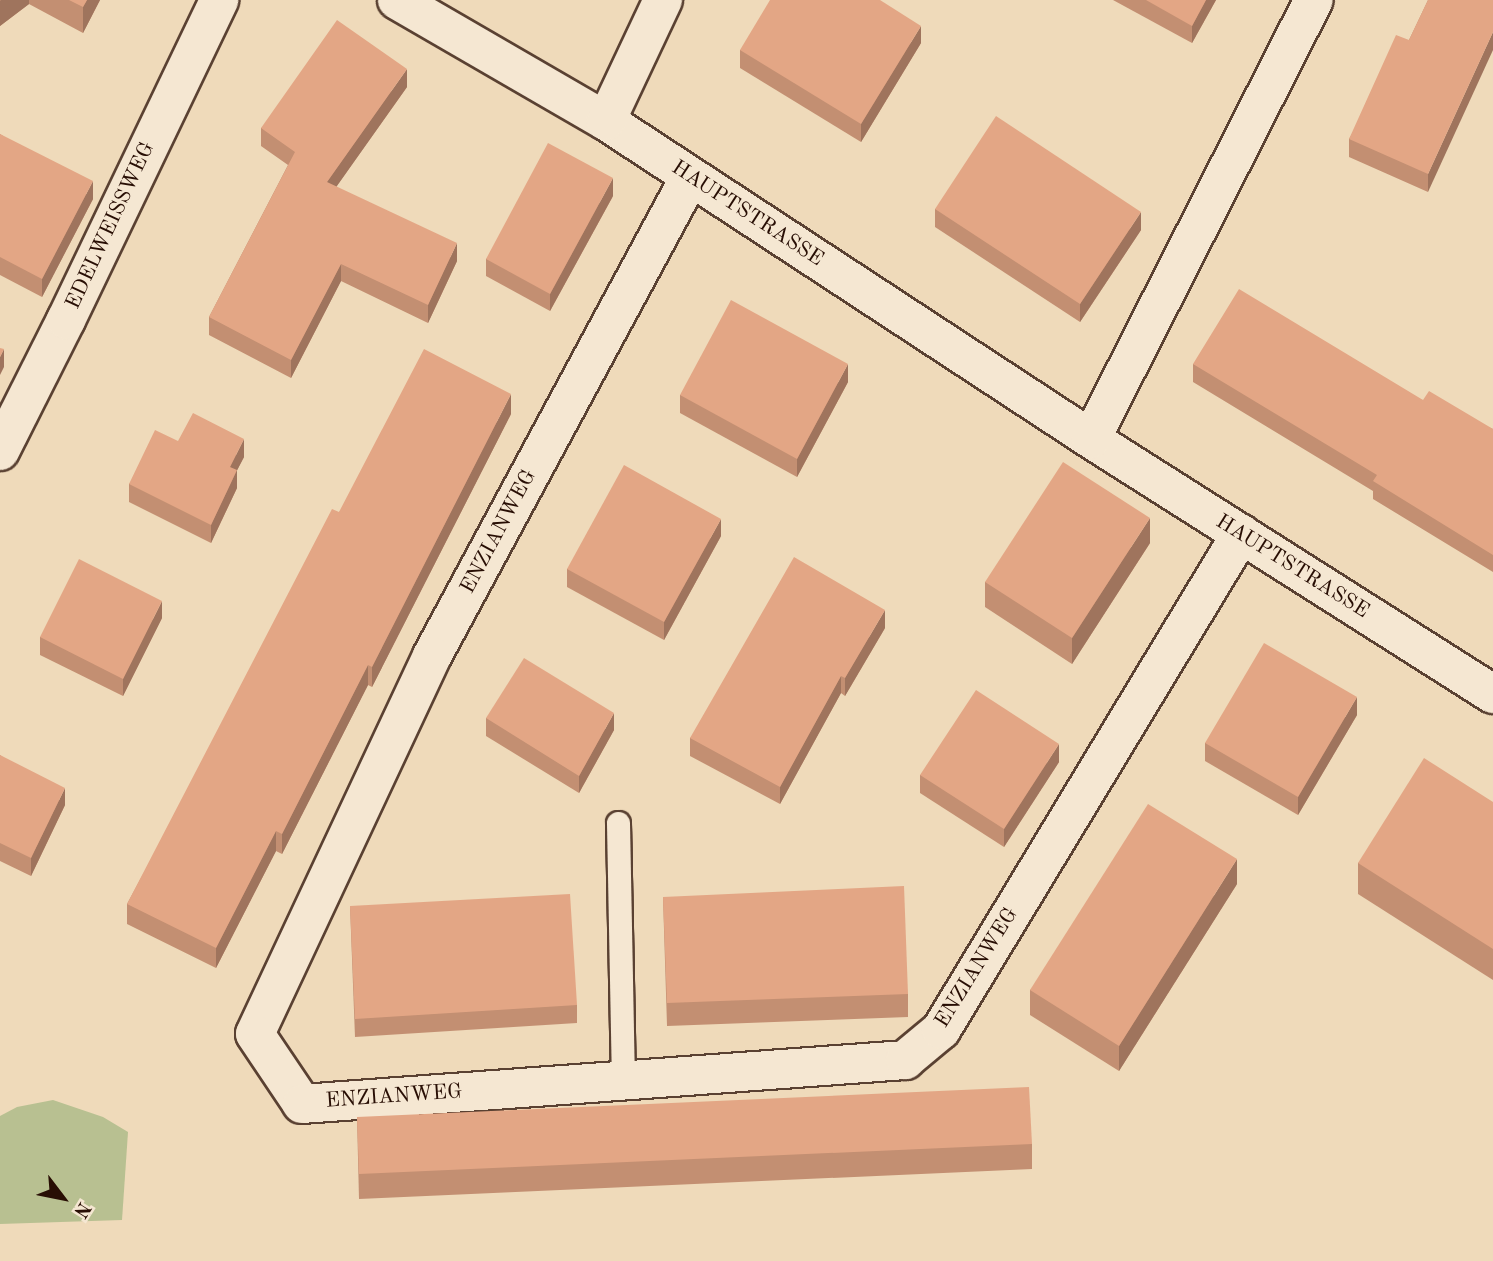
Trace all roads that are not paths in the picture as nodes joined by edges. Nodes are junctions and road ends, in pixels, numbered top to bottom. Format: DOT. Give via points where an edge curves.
graph roads {
  1 [pos="219,0"];
  2 [pos="397,0"];
  3 [pos="663,0"];
  4 [pos="1314,0"];
  5 [pos="606,121"];
  6 [pos="690,177"];
  7 [pos="1091,439"];
  8 [pos="0,451"];
  9 [pos="1241,534"];
  10 [pos="1493,694"];
  11 [pos="618,823"];
  12 [pos="623,1080"];
  1 -- 8 [label="street, EDELWEISSWEG"];
  2 -- 5 [label="street, HAUPTSTRASSE"];
  3 -- 5 [label="street"];
  4 -- 7 [label="street"];
  5 -- 6 [label="street, HAUPTSTRASSE"];
  6 -- 7 [label="street, HAUPTSTRASSE"];
  6 -- 12 [label="street, ENZIANWEG" via="432,656 255,1034 302,1104"];
  7 -- 9 [label="street, HAUPTSTRASSE"];
  9 -- 10 [label="street, HAUPTSTRASSE"];
  9 -- 12 [label="street, ENZIANWEG" via="941,1030 905,1060"];
  11 -- 12 [label="lane"];
}
